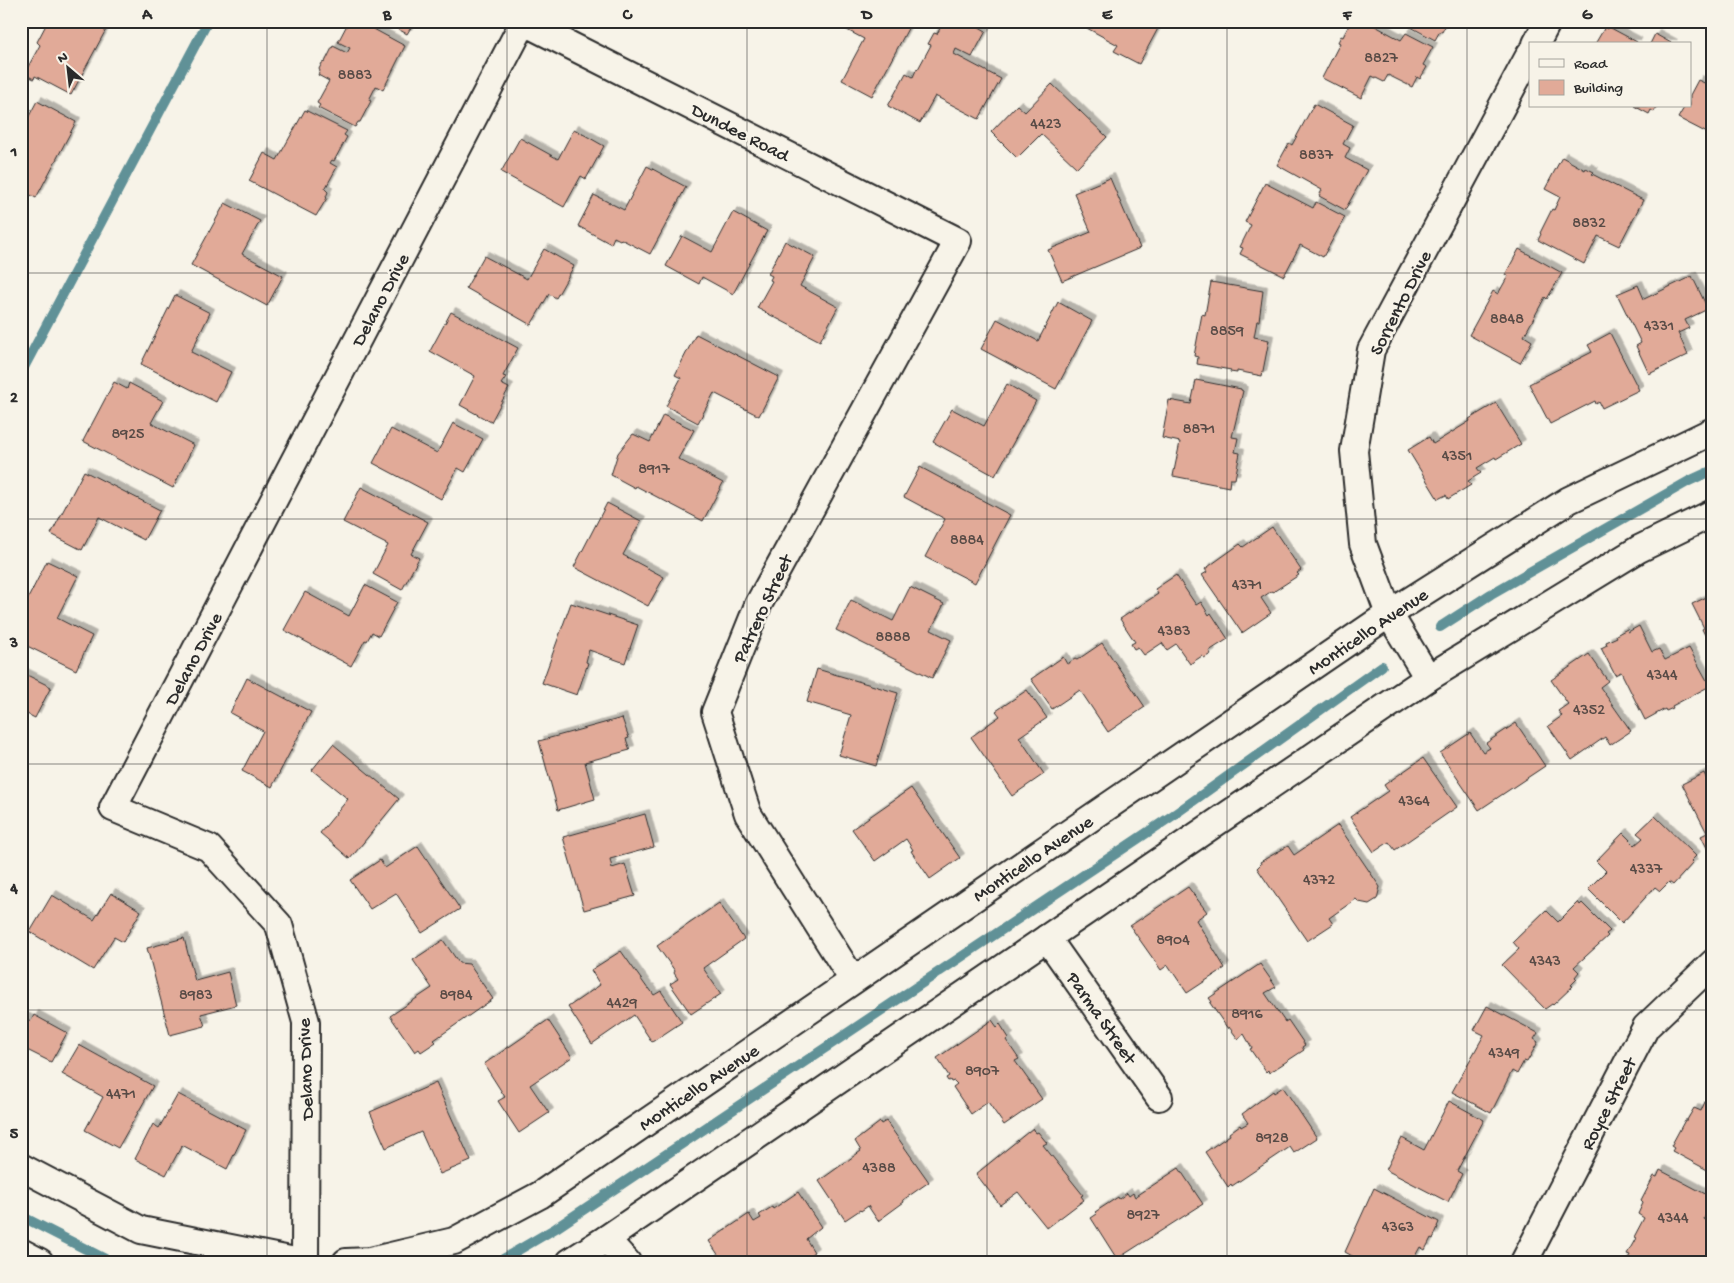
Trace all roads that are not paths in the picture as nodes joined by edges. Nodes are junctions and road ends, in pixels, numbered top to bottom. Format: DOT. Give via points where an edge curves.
graph roads {
  1 [pos="1548,21"];
  2 [pos="524,22"];
  3 [pos="1537,42"];
  4 [pos="1529,56"];
  5 [pos="958,241"];
  6 [pos="1713,431"];
  7 [pos="1713,513"];
  8 [pos="1388,614"];
  9 [pos="1428,678"];
  10 [pos="1047,938"];
  11 [pos="1713,963"];
  12 [pos="853,980"];
  13 [pos="1159,1097"];
  14 [pos="21,1167"];
  15 [pos="606,1239"];
  16 [pos="21,1252"];
  17 [pos="40,1262"];
  18 [pos="300,1262"];
  19 [pos="305,1262"];
  20 [pos="346,1262"];
  21 [pos="570,1262"];
  22 [pos="627,1262"];
  23 [pos="1524,1262"];
  1 -- 3 [label="street"];
  2 -- 5 [label="street, Dundee Road"];
  2 -- 19 [label="street, Delano Drive" via="113,808 209,848 279,925 306,1022"];
  4 -- 8 [label="street, Sorrento Drive" via="1371,350 1354,451 1363,544"];
  5 -- 12 [label="street, Patrero Street" via="758,605 715,712 748,814"];
  6 -- 8 [label="street, Monticello Avenue" via="1570,500"];
  7 -- 9 [label="street" via="1638,549"];
  8 -- 9 [label="street, Sorrento Drive"];
  8 -- 12 [label="street, Monticello Avenue"];
  9 -- 10 [label="street"];
  10 -- 13 [label="street, Parma Street"];
  10 -- 15 [label="street"];
  11 -- 23 [label="street, Royce Street" via="1646,1027"];
  12 -- 20 [label="street, Monticello Avenue" via="540,1195 454,1241 370,1261"];
  14 -- 18 [label="street" via="141,1230"];
  15 -- 21 [label="street"];
  15 -- 22 [label="street"];
  16 -- 17 [label="street"];
}
